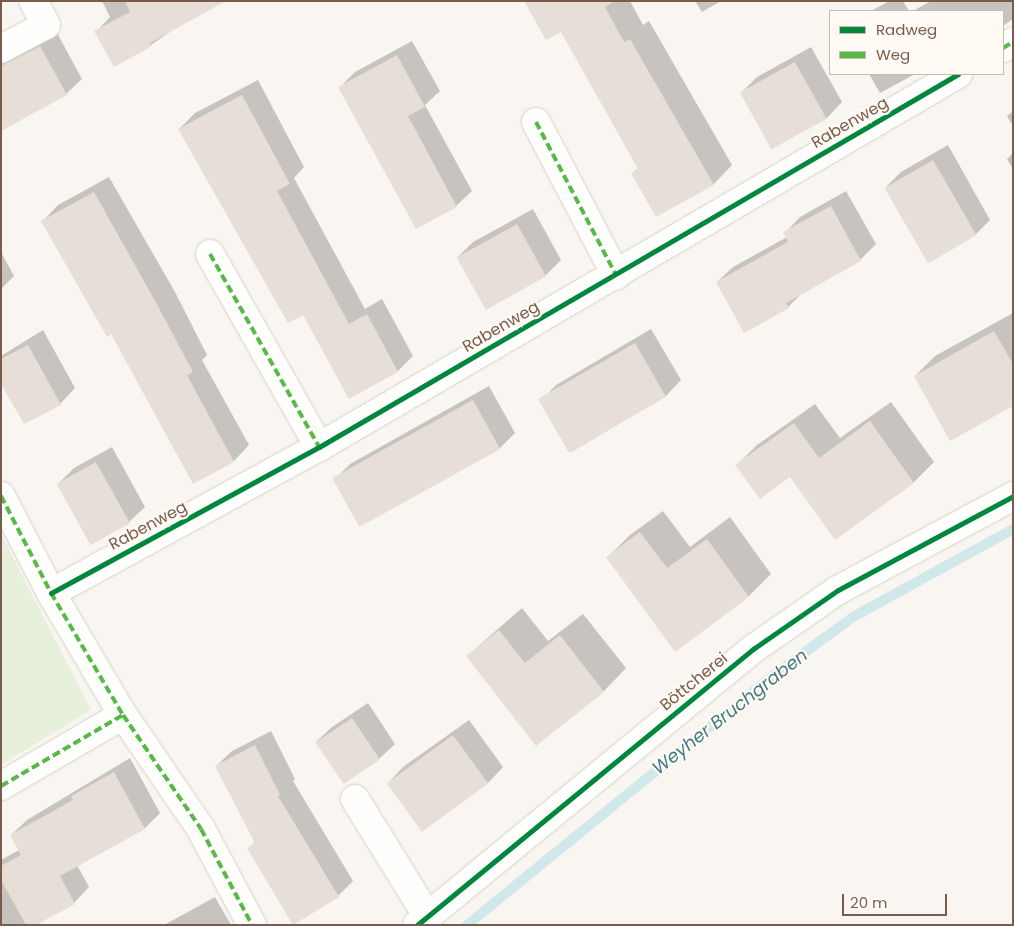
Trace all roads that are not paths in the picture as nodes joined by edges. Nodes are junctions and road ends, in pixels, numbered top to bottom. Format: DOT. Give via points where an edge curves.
graph roads {
  1 [pos="33,1"];
  2 [pos="1,49"];
  3 [pos="956,75"];
  4 [pos="536,122"];
  5 [pos="210,254"];
  6 [pos="616,275"];
  7 [pos="319,448"];
  8 [pos="1,496"];
  9 [pos="1013,496"];
  10 [pos="50,593"];
  11 [pos="123,715"];
  12 [pos="1,786"];
  13 [pos="355,798"];
  14 [pos="422,921"];
  15 [pos="252,925"];
  1 -- 2 [label="street" via="46,25"];
  3 -- 6 [label="street, Rabenweg"];
  4 -- 6 [label="street"];
  5 -- 7 [label="street"];
  6 -- 7 [label="street, Rabenweg"];
  7 -- 10 [label="street, Rabenweg"];
  8 -- 10 [label="street"];
  9 -- 14 [label="street, Böttcherei" via="838,590 753,649"];
  10 -- 11 [label="street"];
  11 -- 12 [label="street"];
  11 -- 15 [label="street" via="201,829"];
  13 -- 14 [label="street"];
}
